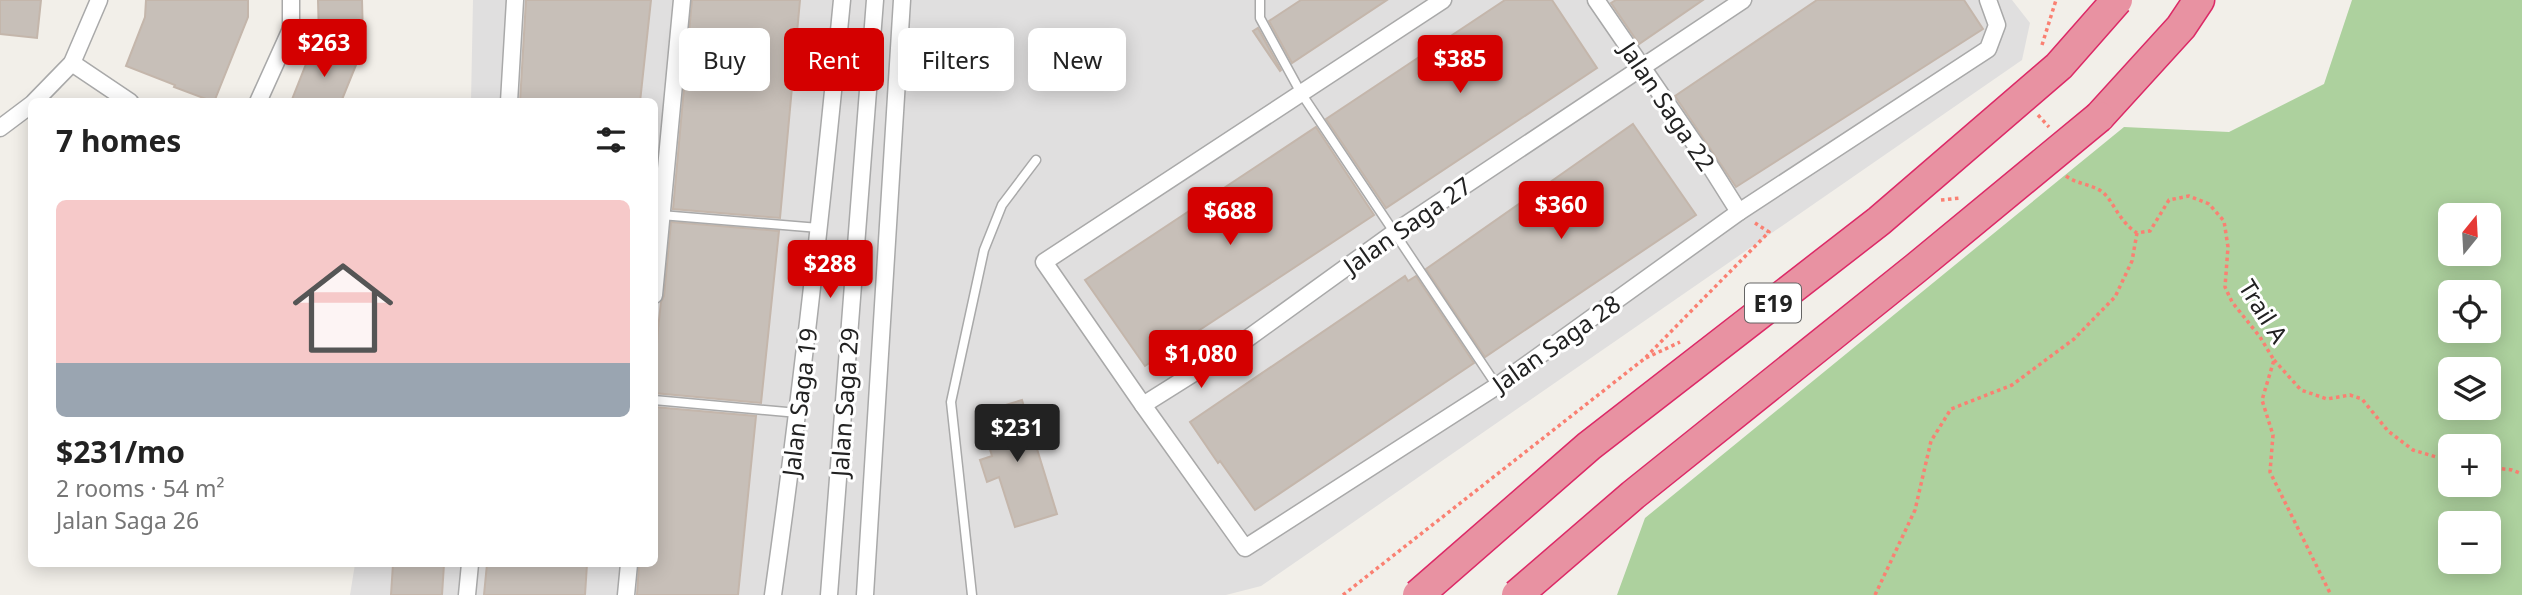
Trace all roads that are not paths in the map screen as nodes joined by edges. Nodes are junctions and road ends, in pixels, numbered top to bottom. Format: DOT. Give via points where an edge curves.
graph roads {
  1 [pos="99,0"];
  2 [pos="291,0"];
  3 [pos="515,0"];
  4 [pos="682,0"];
  5 [pos="842,0"];
  6 [pos="875,0"];
  7 [pos="902,0"];
  8 [pos="1260,0"];
  9 [pos="1443,0"];
  10 [pos="1596,0"];
  11 [pos="1743,0"];
  12 [pos="1988,0"];
  13 [pos="2118,0"];
  14 [pos="2199,0"];
  15 [pos="72,63"];
  16 [pos="1642,67"];
  17 [pos="1301,93"];
  18 [pos="38,98"];
  19 [pos="124,98"];
  20 [pos="260,98"];
  21 [pos="509,98"];
  22 [pos="28,107"];
  23 [pos="0,128"];
  24 [pos="1036,160"];
  25 [pos="1739,212"];
  26 [pos="658,215"];
  27 [pos="820,228"];
  28 [pos="1395,232"];
  29 [pos="1497,386"];
  30 [pos="658,400"];
  31 [pos="1143,405"];
  32 [pos="799,413"];
  33 [pos="470,567"];
  34 [pos="629,567"];
  35 [pos="467,595"];
  36 [pos="626,595"];
  37 [pos="773,595"];
  38 [pos="829,595"];
  39 [pos="865,595"];
  40 [pos="972,595"];
  41 [pos="1418,595"];
  42 [pos="1517,595"];
  1 -- 15 [label="street"];
  2 -- 20 [label="street" via="291,29"];
  3 -- 21 [label="street"];
  4 -- 26 [label="street"];
  5 -- 27 [label="street, Jalan Saga 19"];
  6 -- 38 [label="street, Jalan Saga 29"];
  7 -- 39 [label="street, Jalan Saga 29"];
  8 -- 17 [label="lane" via="1260,18"];
  9 -- 17 [label="street"];
  10 -- 16 [label="street, Jalan Saga 22"];
  11 -- 16 [label="street, Jalan Saga 27"];
  12 -- 25 [label="street, Jalan Saga 28" via="1997,25 1988,49"];
  13 -- 41 [label="highway, E19, bridge" via="2059,66 1879,221 1589,446"];
  14 -- 42 [label="highway, E19, bridge" via="2181,27 2099,117 1633,495"];
  15 -- 18 [label="street"];
  15 -- 19 [label="street"];
  16 -- 25 [label="street, Jalan Saga 22"];
  16 -- 28 [label="street, Jalan Saga 27"];
  17 -- 28 [label="lane"];
  17 -- 31 [label="street" via="1044,262"];
  22 -- 23 [label="street"];
  24 -- 40 [label="lane" via="1002,205 984,250 951,402"];
  25 -- 29 [label="street, Jalan Saga 28"];
  26 -- 27 [label="lane"];
  27 -- 32 [label="street, Jalan Saga 19"];
  28 -- 29 [label="lane"];
  28 -- 31 [label="street, Jalan Saga 27" via="1240,344"];
  29 -- 31 [label="street, Jalan Saga 28" via="1245,548"];
  30 -- 32 [label="lane"];
  32 -- 37 [label="street, Jalan Saga 19"];
  33 -- 35 [label="street"];
  34 -- 36 [label="street"];
}
